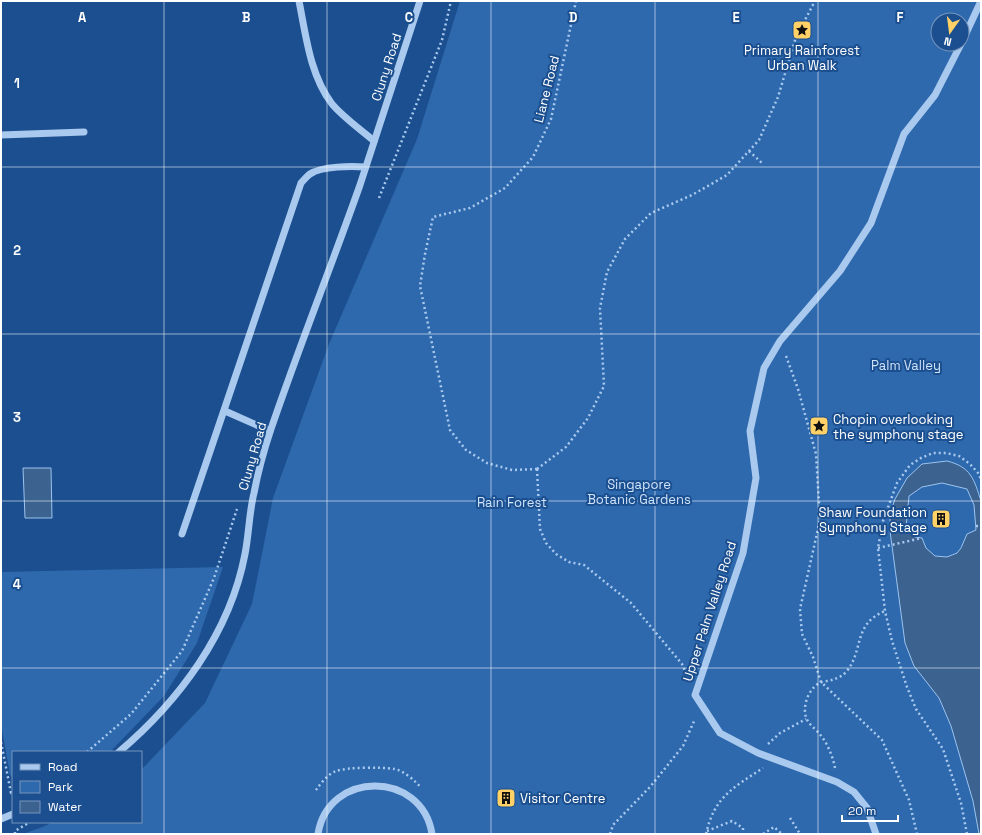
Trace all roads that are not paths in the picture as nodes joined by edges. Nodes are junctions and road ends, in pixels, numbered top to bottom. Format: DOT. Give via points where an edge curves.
graph roads {
  1 [pos="299,1"];
  2 [pos="420,1"];
  3 [pos="981,1"];
  4 [pos="970,25"];
  5 [pos="957,52"];
  6 [pos="84,132"];
  7 [pos="1,135"];
  8 [pos="374,141"];
  9 [pos="365,167"];
  10 [pos="225,411"];
  11 [pos="270,431"];
  12 [pos="182,534"];
  13 [pos="120,751"];
  14 [pos="12,814"];
  15 [pos="1,819"];
  16 [pos="318,834"];
  17 [pos="432,834"];
  18 [pos="876,834"];
  1 -- 8 [label="street" via="314,69 322,88 344,117"];
  2 -- 8 [label="street, Cluny Road"];
  3 -- 4 [label="street, Upper Palm Valley Road"];
  5 -- 18 [label="street, Upper Palm Valley Road" via="935,95 904,134 871,223 840,271 780,340 764,368 750,432 756,478 743,552 695,695 720,733 758,753 837,782 854,792 867,808"];
  6 -- 7 [label="street"];
  8 -- 9 [label="street, Cluny Road"];
  9 -- 10 [label="street" via="344,166 323,170 310,174 301,183"];
  9 -- 11 [label="street, Cluny Road"];
  10 -- 11 [label="street"];
  10 -- 12 [label="street"];
  11 -- 13 [label="street, Cluny Road" via="254,493 245,554 237,586 226,614 196,668 168,704"];
  14 -- 15 [label="street"];
  16 -- 17 [label="street" via="322,819 337,798 348,791 372,785 397,789 413,799 426,814"];
}
